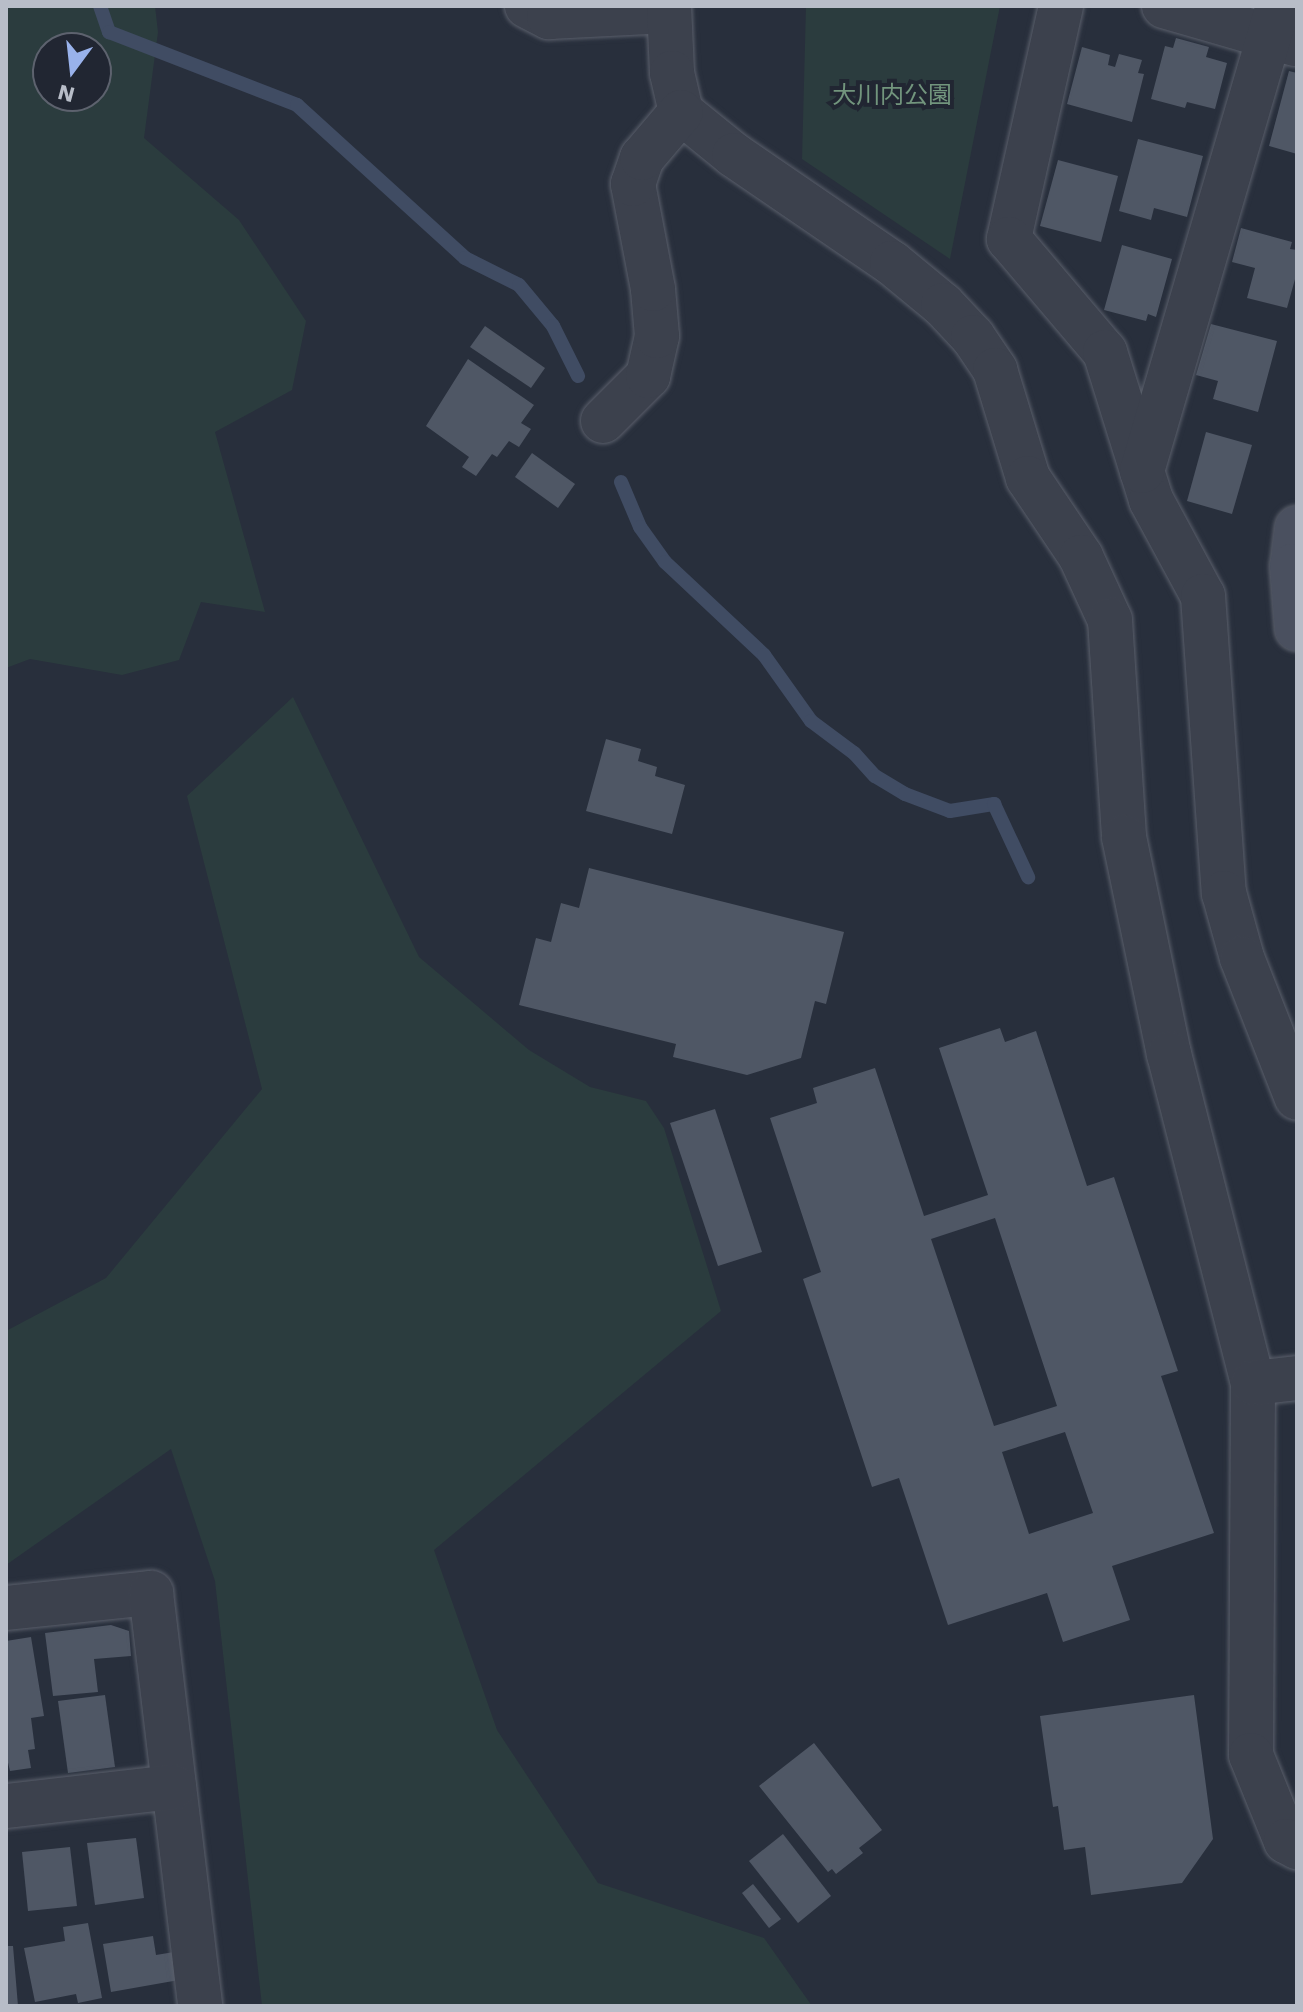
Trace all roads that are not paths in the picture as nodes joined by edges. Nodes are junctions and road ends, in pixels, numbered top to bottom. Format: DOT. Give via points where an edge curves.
graph roads {
  1 [pos="527,6"];
  2 [pos="1061,6"];
  3 [pos="1164,6"];
  4 [pos="668,9"];
  5 [pos="1281,29"];
  6 [pos="681,112"];
  7 [pos="603,421"];
  8 [pos="1142,471"];
  9 [pos="1297,528"];
  10 [pos="1297,629"];
  11 [pos="1297,1098"];
  12 [pos="1297,1378"];
  13 [pos="1253,1383"];
  14 [pos="6,1608"];
  15 [pos="174,1787"];
  16 [pos="6,1806"];
  17 [pos="1297,1847"];
  18 [pos="200,2006"];
  1 -- 4 [label="street" via="549,17"];
  2 -- 8 [label="street" via="1009,239 1105,352"];
  3 -- 5 [label="street"];
  4 -- 6 [label="street" via="672,73"];
  5 -- 8 [label="street"];
  6 -- 7 [label="street" via="642,158 633,184 656,321 648,376"];
  6 -- 13 [label="street" via="734,155 892,263 973,337 995,370 1028,478 1081,557 1110,620 1124,837 1169,1054"];
  8 -- 11 [label="street" via="1151,500 1203,596 1224,893 1242,958"];
  9 -- 10 [label="street" via="1292,566"];
  12 -- 13 [label="street"];
  13 -- 17 [label="street" via="1251,1755 1286,1841"];
  14 -- 15 [label="street" via="151,1593"];
  15 -- 16 [label="street"];
  15 -- 18 [label="street"];
}
